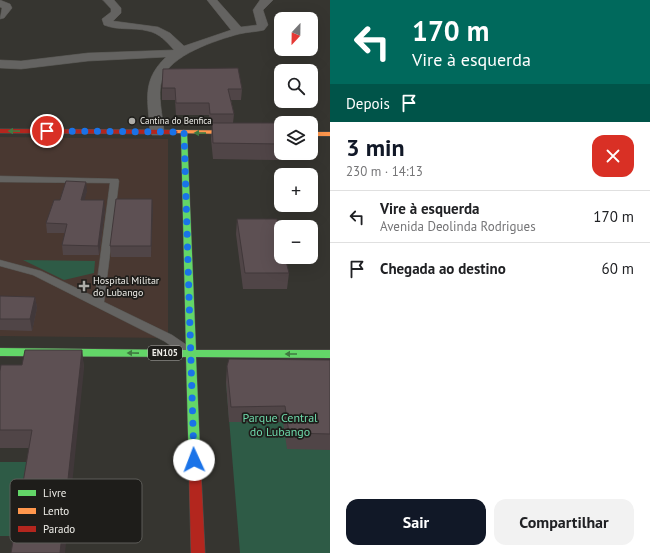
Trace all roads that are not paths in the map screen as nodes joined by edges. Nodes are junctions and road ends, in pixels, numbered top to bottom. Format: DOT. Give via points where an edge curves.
graph roads {
  1 [pos="108,0"];
  2 [pos="212,0"];
  3 [pos="268,0"];
  4 [pos="0,2"];
  5 [pos="0,16"];
  6 [pos="238,31"];
  7 [pos="179,52"];
  8 [pos="0,64"];
  9 [pos="0,131"];
  10 [pos="157,132"];
  11 [pos="184,132"];
  12 [pos="274,133"];
  13 [pos="318,134"];
  14 [pos="330,134"];
  15 [pos="0,179"];
  16 [pos="0,262"];
  17 [pos="99,303"];
  18 [pos="0,352"];
  19 [pos="190,354"];
  20 [pos="330,354"];
  21 [pos="198,553"];
  1 -- 7 [label="street" via="116,8 116,13 106,19 108,23 154,29"];
  2 -- 6 [label="street"];
  3 -- 6 [label="street" via="258,10 263,25 260,28"];
  4 -- 5 [label="street" via="7,8"];
  6 -- 7 [label="street"];
  7 -- 8 [label="street" via="88,57 21,65"];
  7 -- 10 [label="street" via="159,73 155,81"];
  10 -- 9 [label="street, one-way"];
  10 -- 11 [label="street"];
  12 -- 11 [label="street, one-way"];
  11 -- 19 [label="street"];
  13 -- 14 [label="street"];
  15 -- 17 [label="lane" via="115,181"];
  16 -- 17 [label="lane" via="37,273"];
  17 -- 19 [label="lane" via="168,338"];
  19 -- 18 [label="street, EN105, one-way"];
  20 -- 19 [label="street, EN105, one-way"];
  19 -- 21 [label="street"];
}
